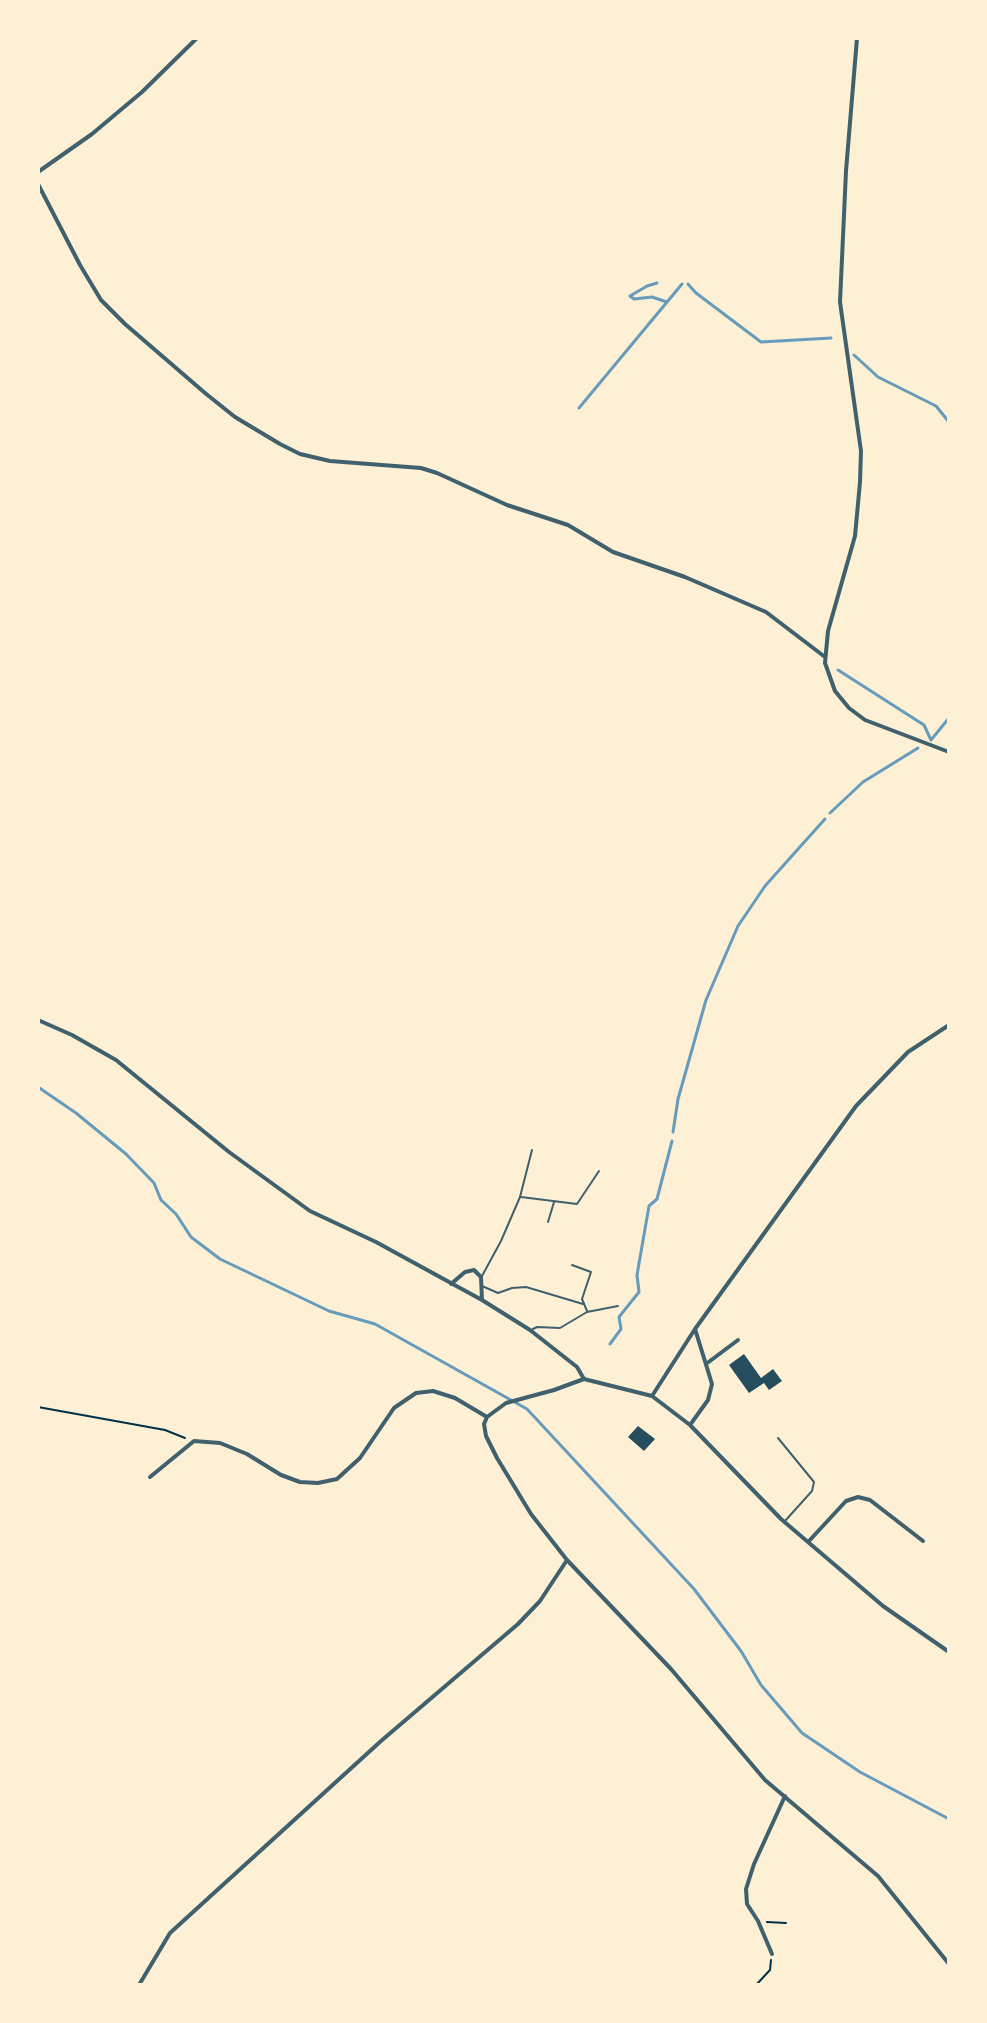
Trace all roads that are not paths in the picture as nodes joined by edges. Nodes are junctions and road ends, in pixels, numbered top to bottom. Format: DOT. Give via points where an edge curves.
graph roads {
  1 [pos="197,38"];
  2 [pos="857,38"];
  3 [pos="38,172"];
  4 [pos="38,184"];
  5 [pos="825,657"];
  6 [pos="949,752"];
  7 [pos="38,1020"];
  8 [pos="949,1025"];
  9 [pos="532,1150"];
  10 [pos="599,1171"];
  11 [pos="520,1197"];
  12 [pos="554,1201"];
  13 [pos="548,1222"];
  14 [pos="572,1265"];
  15 [pos="481,1277"];
  16 [pos="451,1284"];
  17 [pos="482,1286"];
  18 [pos="482,1300"];
  19 [pos="583,1304"];
  20 [pos="618,1306"];
  21 [pos="587,1312"];
  22 [pos="695,1329"];
  23 [pos="530,1330"];
  24 [pos="738,1340"];
  25 [pos="706,1364"];
  26 [pos="584,1379"];
  27 [pos="652,1396"];
  28 [pos="487,1417"];
  29 [pos="690,1425"];
  30 [pos="778,1438"];
  31 [pos="150,1477"];
  32 [pos="784,1521"];
  33 [pos="809,1541"];
  34 [pos="923,1541"];
  35 [pos="567,1560"];
  36 [pos="949,1652"];
  37 [pos="787,1798"];
  38 [pos="772,1954"];
  39 [pos="949,1964"];
  40 [pos="139,1985"];
  1 -- 3 [label="street" via="142,92"];
  2 -- 5 [label="street" via="840,302 861,451 860,496"];
  4 -- 5 [label="street" via="101,300 235,417 300,454 421,468 568,525 613,552 766,612"];
  5 -- 6 [label="street" via="835,691 849,708 865,720"];
  7 -- 16 [label="street" via="116,1060 310,1211"];
  8 -- 22 [label="street" via="908,1052 856,1106"];
  9 -- 11 [label="lane"];
  10 -- 12 [label="lane" via="577,1204"];
  11 -- 12 [label="lane"];
  11 -- 15 [label="lane"];
  12 -- 13 [label="lane"];
  14 -- 19 [label="lane" via="591,1272"];
  15 -- 16 [label="street" via="474,1270 465,1272"];
  15 -- 17 [label="street"];
  16 -- 18 [label="street"];
  17 -- 18 [label="street"];
  17 -- 19 [label="lane" via="498,1293 526,1287"];
  18 -- 23 [label="street"];
  19 -- 21 [label="lane"];
  20 -- 21 [label="lane"];
  21 -- 23 [label="lane" via="560,1328"];
  22 -- 25 [label="street"];
  22 -- 27 [label="street"];
  23 -- 26 [label="street" via="577,1367"];
  24 -- 25 [label="street"];
  25 -- 29 [label="street" via="712,1384 708,1400"];
  26 -- 27 [label="street"];
  26 -- 28 [label="street" via="521,1397"];
  27 -- 29 [label="street"];
  28 -- 31 [label="street" via="455,1398 433,1391 416,1393 394,1408 360,1458 337,1479 300,1482 220,1443 194,1441"];
  28 -- 35 [label="street" via="486,1436 497,1458"];
  29 -- 32 [label="street"];
  30 -- 32 [label="lane" via="814,1482"];
  32 -- 33 [label="street"];
  33 -- 34 [label="street" via="846,1501 858,1497 870,1500"];
  33 -- 36 [label="street" via="883,1606"];
  35 -- 37 [label="street"];
  35 -- 40 [label="street" via="518,1624 170,1933"];
  37 -- 38 [label="street" via="746,1889 747,1904"];
  37 -- 39 [label="street" via="878,1876"];
}
